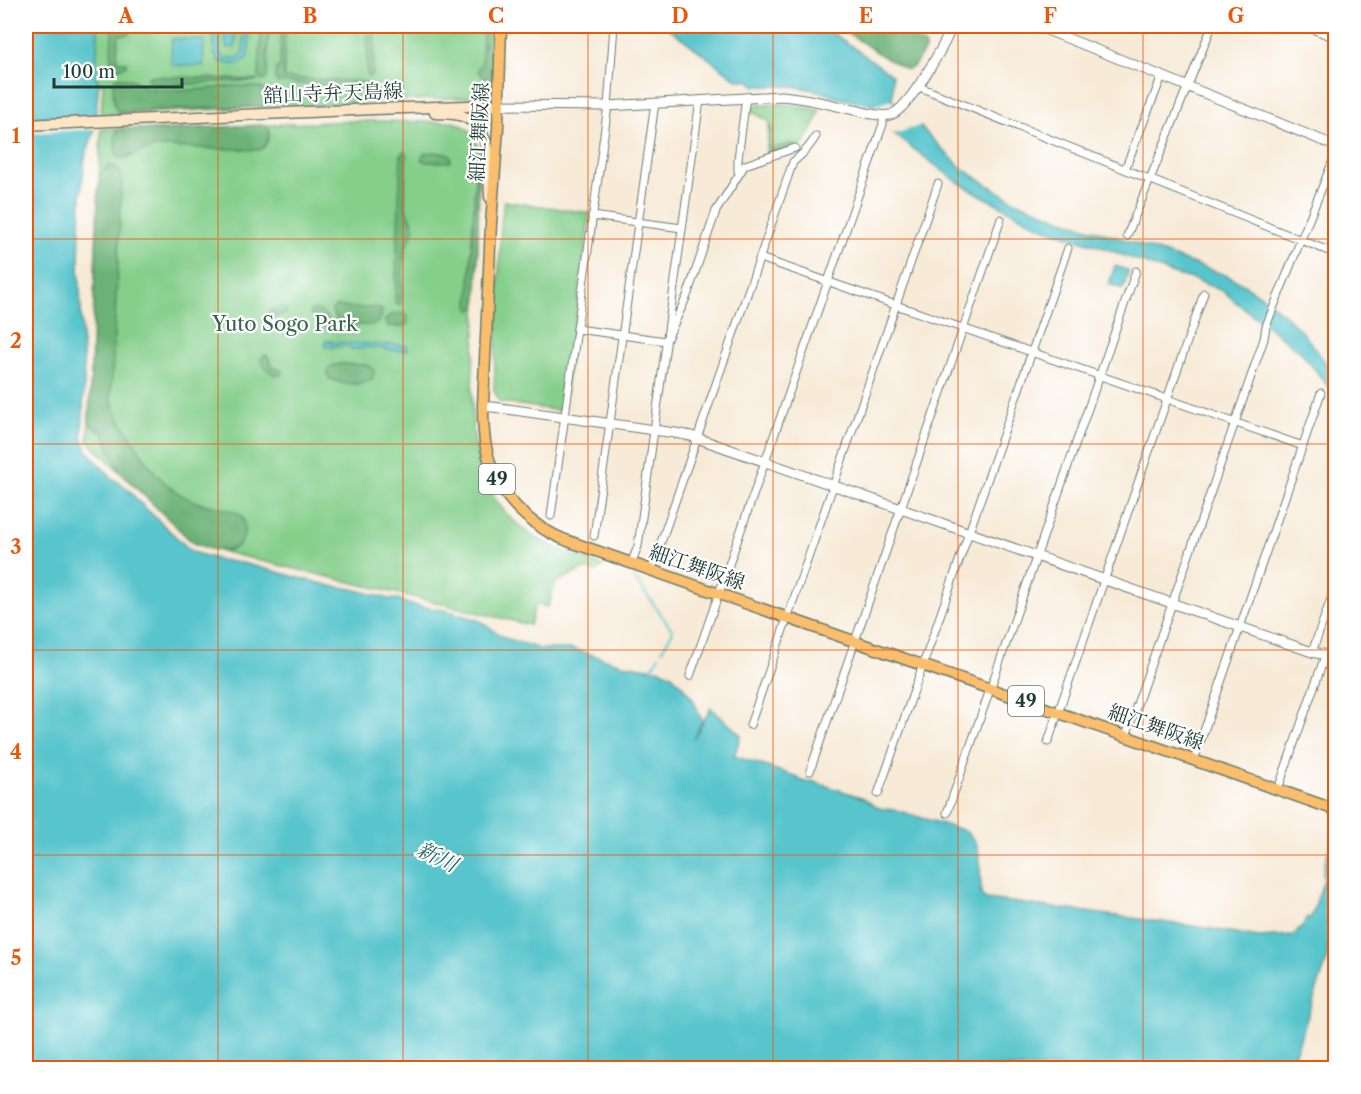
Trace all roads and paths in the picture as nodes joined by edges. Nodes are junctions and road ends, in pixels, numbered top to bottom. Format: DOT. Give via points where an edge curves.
graph roads {
  1 [pos="501,26"];
  2 [pos="614,26"];
  3 [pos="952,26"];
  4 [pos="1037,26"];
  5 [pos="1212,26"];
  6 [pos="1304,26"];
  7 [pos="1335,38"];
  8 [pos="1162,76"];
  9 [pos="917,86"];
  10 [pos="1187,86"];
  11 [pos="746,98"];
  12 [pos="700,100"];
  13 [pos="656,103"];
  14 [pos="499,105"];
  15 [pos="608,106"];
  16 [pos="374,109"];
  17 [pos="883,120"];
  18 [pos="26,125"];
  19 [pos="816,136"];
  20 [pos="1335,146"];
  21 [pos="795,148"];
  22 [pos="1335,153"];
  23 [pos="1125,169"];
  24 [pos="740,172"];
  25 [pos="1150,179"];
  26 [pos="938,184"];
  27 [pos="592,216"];
  28 [pos="1001,219"];
  29 [pos="638,222"];
  30 [pos="491,224"];
  31 [pos="682,228"];
  32 [pos="1127,236"];
  33 [pos="1300,240"];
  34 [pos="1068,248"];
  35 [pos="1335,254"];
  36 [pos="760,258"];
  37 [pos="1136,271"];
  38 [pos="827,282"];
  39 [pos="1204,293"];
  40 [pos="896,305"];
  41 [pos="577,329"];
  42 [pos="963,329"];
  43 [pos="622,335"];
  44 [pos="666,341"];
  45 [pos="1031,352"];
  46 [pos="1100,376"];
  47 [pos="1322,393"];
  48 [pos="1167,399"];
  49 [pos="483,407"];
  50 [pos="565,417"];
  51 [pos="609,423"];
  52 [pos="1235,423"];
  53 [pos="654,430"];
  54 [pos="697,439"];
  55 [pos="1303,446"];
  56 [pos="765,462"];
  57 [pos="833,486"];
  58 [pos="901,509"];
  59 [pos="551,516"];
  60 [pos="969,532"];
  61 [pos="594,536"];
  62 [pos="1037,556"];
  63 [pos="632,564"];
  64 [pos="651,571"];
  65 [pos="1105,579"];
  66 [pos="1335,585"];
  67 [pos="719,594"];
  68 [pos="1173,603"];
  69 [pos="787,618"];
  70 [pos="1240,627"];
  71 [pos="855,642"];
  72 [pos="1312,652"];
  73 [pos="1324,656"];
  74 [pos="1335,657"];
  75 [pos="923,665"];
  76 [pos="690,676"];
  77 [pos="991,689"];
  78 [pos="1059,712"];
  79 [pos="750,725"];
  80 [pos="1126,736"];
  81 [pos="1048,742"];
  82 [pos="1194,760"];
  83 [pos="810,771"];
  84 [pos="1278,789"];
  85 [pos="878,794"];
  86 [pos="1335,810"];
  87 [pos="948,813"];
  1 -- 14 [label="main road, 細江舞阪線 / 49"];
  2 -- 15 [label="street"];
  3 -- 9 [label="street"];
  4 -- 8 [label="street"];
  5 -- 10 [label="street"];
  6 -- 7 [label="street"];
  8 -- 10 [label="street"];
  8 -- 23 [label="street"];
  9 -- 17 [label="street" via="901,108"];
  9 -- 23 [label="street"];
  10 -- 20 [label="street"];
  10 -- 25 [label="street"];
  11 -- 12 [label="street"];
  11 -- 17 [label="street" via="791,97"];
  11 -- 24 [label="street" via="738,159"];
  12 -- 13 [label="street"];
  12 -- 31 [label="street"];
  13 -- 15 [label="street"];
  13 -- 29 [label="street"];
  14 -- 15 [label="street"];
  14 -- 16 [label="main road, 舘山寺弁天島線"];
  14 -- 30 [label="main road, 細江舞阪線 / 49"];
  15 -- 27 [label="street"];
  16 -- 18 [label="main road, 舘山寺弁天島線"];
  16 -- 30 [label="main road" via="453,114 475,124 486,145"];
  17 -- 38 [label="street"];
  19 -- 36 [label="street" via="793,162"];
  21 -- 24 [label="street" via="745,165"];
  22 -- 33 [label="street"];
  23 -- 25 [label="street"];
  24 -- 44 [label="street" via="716,211 687,296"];
  25 -- 32 [label="street"];
  25 -- 33 [label="street"];
  26 -- 40 [label="street"];
  27 -- 29 [label="street"];
  27 -- 41 [label="street"];
  28 -- 42 [label="street"];
  29 -- 31 [label="street"];
  29 -- 43 [label="street"];
  30 -- 49 [label="main road, 細江舞阪線 / 49"];
  31 -- 44 [label="street"];
  33 -- 35 [label="street"];
  33 -- 52 [label="street" via="1266,326"];
  34 -- 45 [label="street"];
  36 -- 38 [label="street"];
  36 -- 54 [label="street"];
  37 -- 46 [label="street"];
  38 -- 40 [label="street"];
  38 -- 56 [label="street"];
  39 -- 48 [label="street"];
  40 -- 42 [label="street"];
  40 -- 57 [label="street"];
  41 -- 43 [label="street"];
  41 -- 50 [label="street"];
  42 -- 45 [label="street"];
  42 -- 58 [label="street"];
  43 -- 44 [label="street"];
  43 -- 51 [label="street"];
  44 -- 53 [label="street"];
  45 -- 46 [label="street"];
  45 -- 60 [label="street"];
  46 -- 48 [label="street"];
  46 -- 62 [label="street"];
  47 -- 55 [label="street"];
  48 -- 52 [label="street"];
  48 -- 65 [label="street"];
  49 -- 50 [label="street"];
  49 -- 63 [label="main road, 細江舞阪線 / 49" via="490,463 517,508 552,534"];
  50 -- 51 [label="street"];
  50 -- 59 [label="street"];
  51 -- 53 [label="street"];
  51 -- 61 [label="street"];
  52 -- 55 [label="street"];
  52 -- 68 [label="street"];
  53 -- 54 [label="street"];
  53 -- 63 [label="street" via="638,546"];
  54 -- 56 [label="street"];
  54 -- 64 [label="street"];
  55 -- 70 [label="street"];
  56 -- 57 [label="street"];
  56 -- 67 [label="street"];
  57 -- 58 [label="street"];
  57 -- 69 [label="street"];
  58 -- 60 [label="street"];
  58 -- 71 [label="street"];
  60 -- 62 [label="street"];
  60 -- 75 [label="street"];
  62 -- 65 [label="street"];
  62 -- 77 [label="street"];
  63 -- 64 [label="main road, 細江舞阪線 / 49"];
  64 -- 67 [label="main road, 細江舞阪線 / 49"];
  65 -- 68 [label="street"];
  65 -- 78 [label="street"];
  66 -- 72 [label="street"];
  67 -- 69 [label="main road, 細江舞阪線 / 49"];
  67 -- 76 [label="street"];
  68 -- 70 [label="street"];
  68 -- 80 [label="street"];
  69 -- 71 [label="main road, 細江舞阪線 / 49"];
  69 -- 79 [label="street"];
  70 -- 72 [label="street"];
  70 -- 82 [label="street"];
  71 -- 75 [label="main road, 細江舞阪線 / 49"];
  71 -- 83 [label="street"];
  72 -- 73 [label="street"];
  73 -- 74 [label="street"];
  73 -- 84 [label="street"];
  75 -- 77 [label="main road, 細江舞阪線 / 49"];
  75 -- 85 [label="street"];
  77 -- 78 [label="main road, 細江舞阪線 / 49"];
  77 -- 87 [label="street"];
  78 -- 80 [label="main road, 細江舞阪線 / 49"];
  78 -- 81 [label="street"];
  80 -- 82 [label="main road, 細江舞阪線 / 49"];
  82 -- 84 [label="main road, 細江舞阪線 / 49"];
  84 -- 86 [label="main road, 細江舞阪線 / 49"];
}
